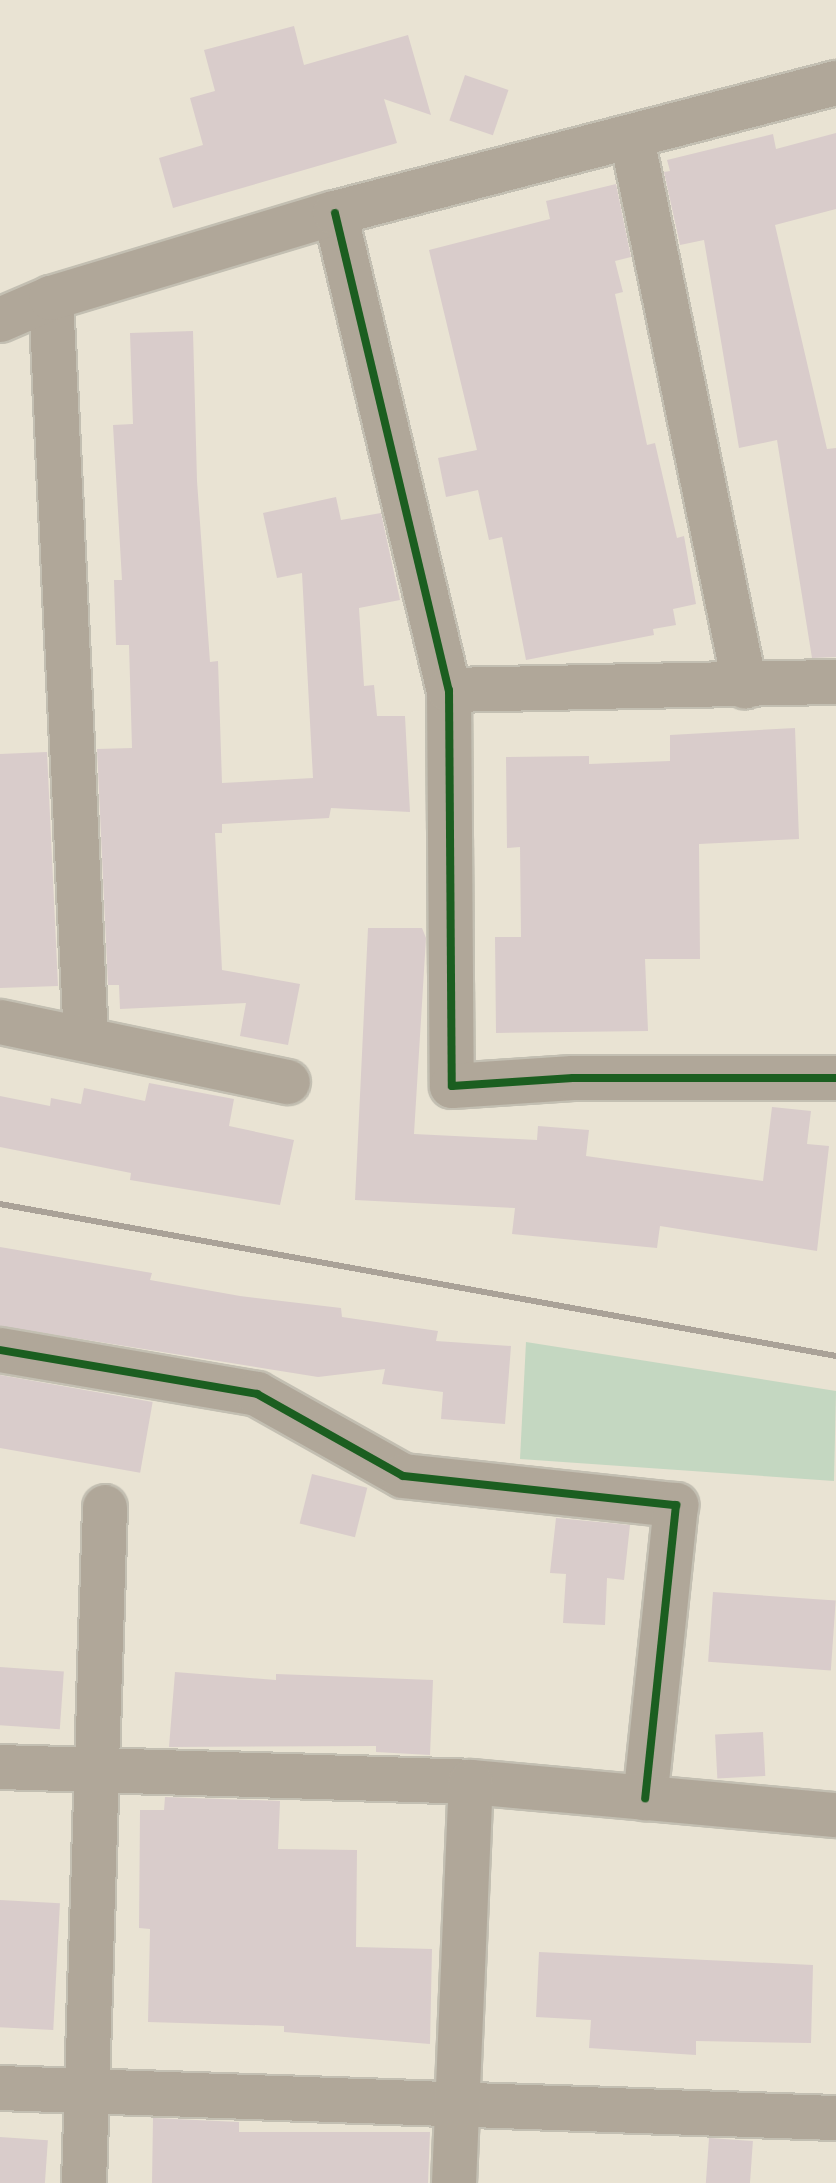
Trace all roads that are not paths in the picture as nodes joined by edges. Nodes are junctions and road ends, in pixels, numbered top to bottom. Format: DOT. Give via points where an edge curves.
graph roads {
  1 [pos="836,83"];
  2 [pos="632,139"];
  3 [pos="335,213"];
  4 [pos="51,298"];
  5 [pos="0,320"];
  6 [pos="836,682"];
  7 [pos="745,686"];
  8 [pos="449,690"];
  9 [pos="0,1022"];
  10 [pos="86,1039"];
  11 [pos="836,1078"];
  12 [pos="288,1082"];
  13 [pos="0,1350"];
  14 [pos="105,1507"];
  15 [pos="0,1767"];
  16 [pos="97,1771"];
  17 [pos="471,1782"];
  18 [pos="645,1798"];
  19 [pos="836,1815"];
  20 [pos="0,2088"];
  21 [pos="87,2092"];
  22 [pos="461,2103"];
  23 [pos="836,2118"];
  24 [pos="84,2183"];
  25 [pos="454,2183"];
  1 -- 2 [label="street"];
  2 -- 3 [label="street"];
  2 -- 7 [label="street"];
  3 -- 4 [label="street"];
  3 -- 8 [label="street"];
  4 -- 5 [label="street"];
  4 -- 10 [label="street"];
  6 -- 7 [label="street"];
  7 -- 8 [label="street"];
  8 -- 11 [label="street" via="452,1086 573,1078"];
  9 -- 10 [label="street"];
  10 -- 12 [label="street"];
  13 -- 18 [label="street" via="257,1394 403,1476 676,1505"];
  14 -- 16 [label="street"];
  15 -- 16 [label="street"];
  16 -- 17 [label="street"];
  16 -- 21 [label="street"];
  17 -- 18 [label="street"];
  17 -- 22 [label="street"];
  18 -- 19 [label="street"];
  20 -- 21 [label="street"];
  21 -- 22 [label="street"];
  21 -- 24 [label="street"];
  22 -- 23 [label="street"];
  22 -- 25 [label="street"];
}
